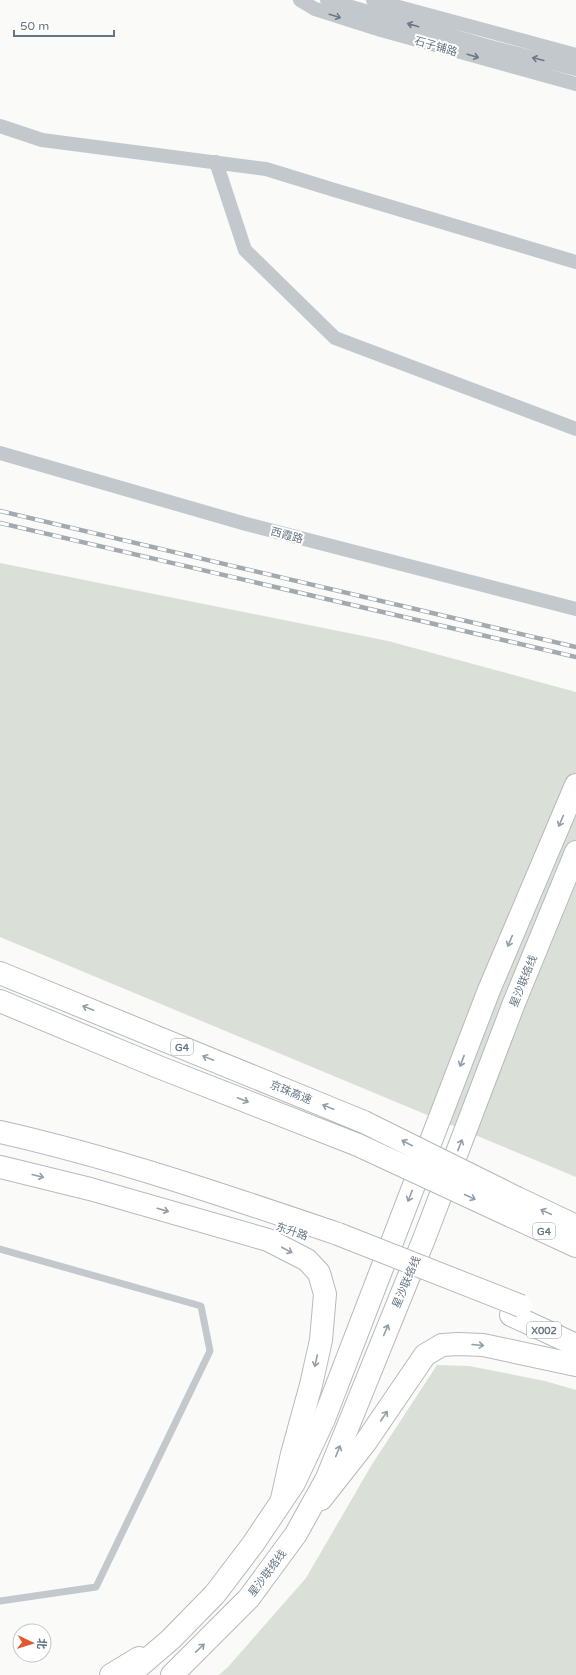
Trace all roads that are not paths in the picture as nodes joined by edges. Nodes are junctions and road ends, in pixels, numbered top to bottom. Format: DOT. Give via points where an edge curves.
graph roads {
  1 [pos="300,0"];
  2 [pos="327,0"];
  3 [pos="373,0"];
  4 [pos="576,55"];
  5 [pos="576,69"];
  6 [pos="576,84"];
  7 [pos="0,126"];
  8 [pos="216,162"];
  9 [pos="576,262"];
  10 [pos="576,429"];
  11 [pos="0,453"];
  12 [pos="576,609"];
  13 [pos="576,785"];
  14 [pos="576,852"];
  15 [pos="0,973"];
  16 [pos="0,1001"];
  17 [pos="0,1010"];
  18 [pos="156,1066"];
  19 [pos="0,1132"];
  20 [pos="0,1141"];
  21 [pos="0,1167"];
  22 [pos="514,1207"];
  23 [pos="576,1226"];
  24 [pos="335,1240"];
  25 [pos="576,1246"];
  26 [pos="0,1249"];
  27 [pos="516,1310"];
  28 [pos="576,1332"];
  29 [pos="576,1344"];
  30 [pos="576,1366"];
  31 [pos="282,1501"];
  32 [pos="301,1525"];
  33 [pos="0,1601"];
  34 [pos="171,1639"];
  35 [pos="111,1675"];
  36 [pos="129,1675"];
  37 [pos="172,1675"];
  1 -- 6 [label="street, 石子铺路, one-way" via="315,9 381,30"];
  5 -- 2 [label="street, 石子铺路, one-way"];
  3 -- 4 [label="street"];
  7 -- 8 [label="street" via="42,140"];
  8 -- 9 [label="street" via="266,169"];
  8 -- 10 [label="street" via="245,250 335,338"];
  11 -- 12 [label="street, 西霞路" via="246,524"];
  13 -- 31 [label="main road, one-way" via="489,990 324,1419 294,1483"];
  32 -- 14 [label="main road, 星沙联络线, one-way" via="327,1478"];
  22 -- 15 [label="main road, 京珠高速 / G4, one-way, bridge" via="364,1122"];
  16 -- 18 [label="main road, 京珠高速 / G4"];
  17 -- 18 [label="main road"];
  18 -- 22 [label="main road, 京珠高速 / G4, one-way, bridge"];
  19 -- 24 [label="main road, 东升路" via="48,1143 204,1188"];
  20 -- 24 [label="main road, 东升路" via="47,1151"];
  21 -- 31 [label="main road, one-way" via="90,1189 268,1240 307,1260 319,1273 325,1294 321,1340"];
  23 -- 22 [label="main road, 京珠高速 / G4, one-way"];
  22 -- 25 [label="main road, 京珠高速 / G4"];
  24 -- 27 [label="main road, 东升路, bridge"];
  26 -- 33 [label="lane" via="201,1306 210,1351 96,1587"];
  27 -- 28 [label="main road, 东升路 / X002"];
  27 -- 29 [label="main road, 东升路 / X002"];
  32 -- 30 [label="main road, one-way" via="366,1443 425,1355 442,1345 483,1345"];
  31 -- 34 [label="main road" via="215,1594"];
  37 -- 32 [label="main road, 星沙联络线, one-way" via="249,1598"];
  34 -- 35 [label="main road"];
  34 -- 36 [label="main road"];
}
